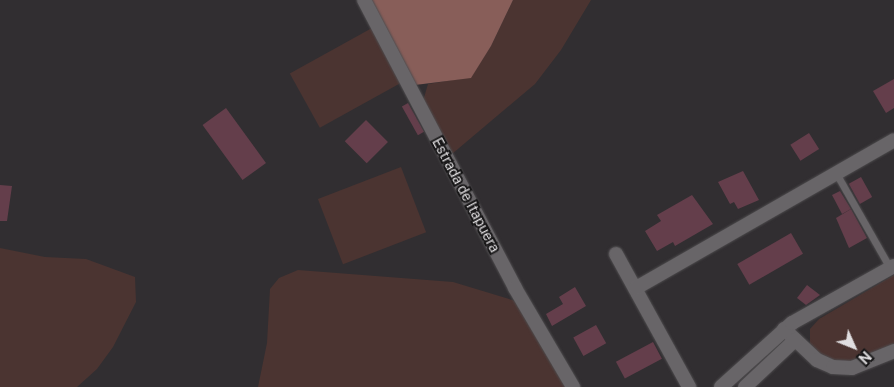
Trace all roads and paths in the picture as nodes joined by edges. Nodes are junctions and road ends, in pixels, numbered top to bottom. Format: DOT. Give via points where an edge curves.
graph roads {
  1 [pos="364,0"];
  2 [pos="894,140"];
  3 [pos="836,173"];
  4 [pos="616,254"];
  5 [pos="892,267"];
  6 [pos="636,288"];
  7 [pos="784,329"];
  8 [pos="794,340"];
  9 [pos="894,351"];
  10 [pos="573,387"];
  11 [pos="689,387"];
  12 [pos="721,387"];
  13 [pos="745,387"];
  1 -- 10 [label="street, Estrada de Itapuera" via="515,288"];
  2 -- 3 [label="street"];
  3 -- 5 [label="lane"];
  3 -- 6 [label="street"];
  4 -- 6 [label="street"];
  5 -- 7 [label="street"];
  6 -- 11 [label="street"];
  7 -- 8 [label="street"];
  7 -- 12 [label="street"];
  8 -- 9 [label="street" via="817,360 842,368"];
  8 -- 13 [label="street"];
}
